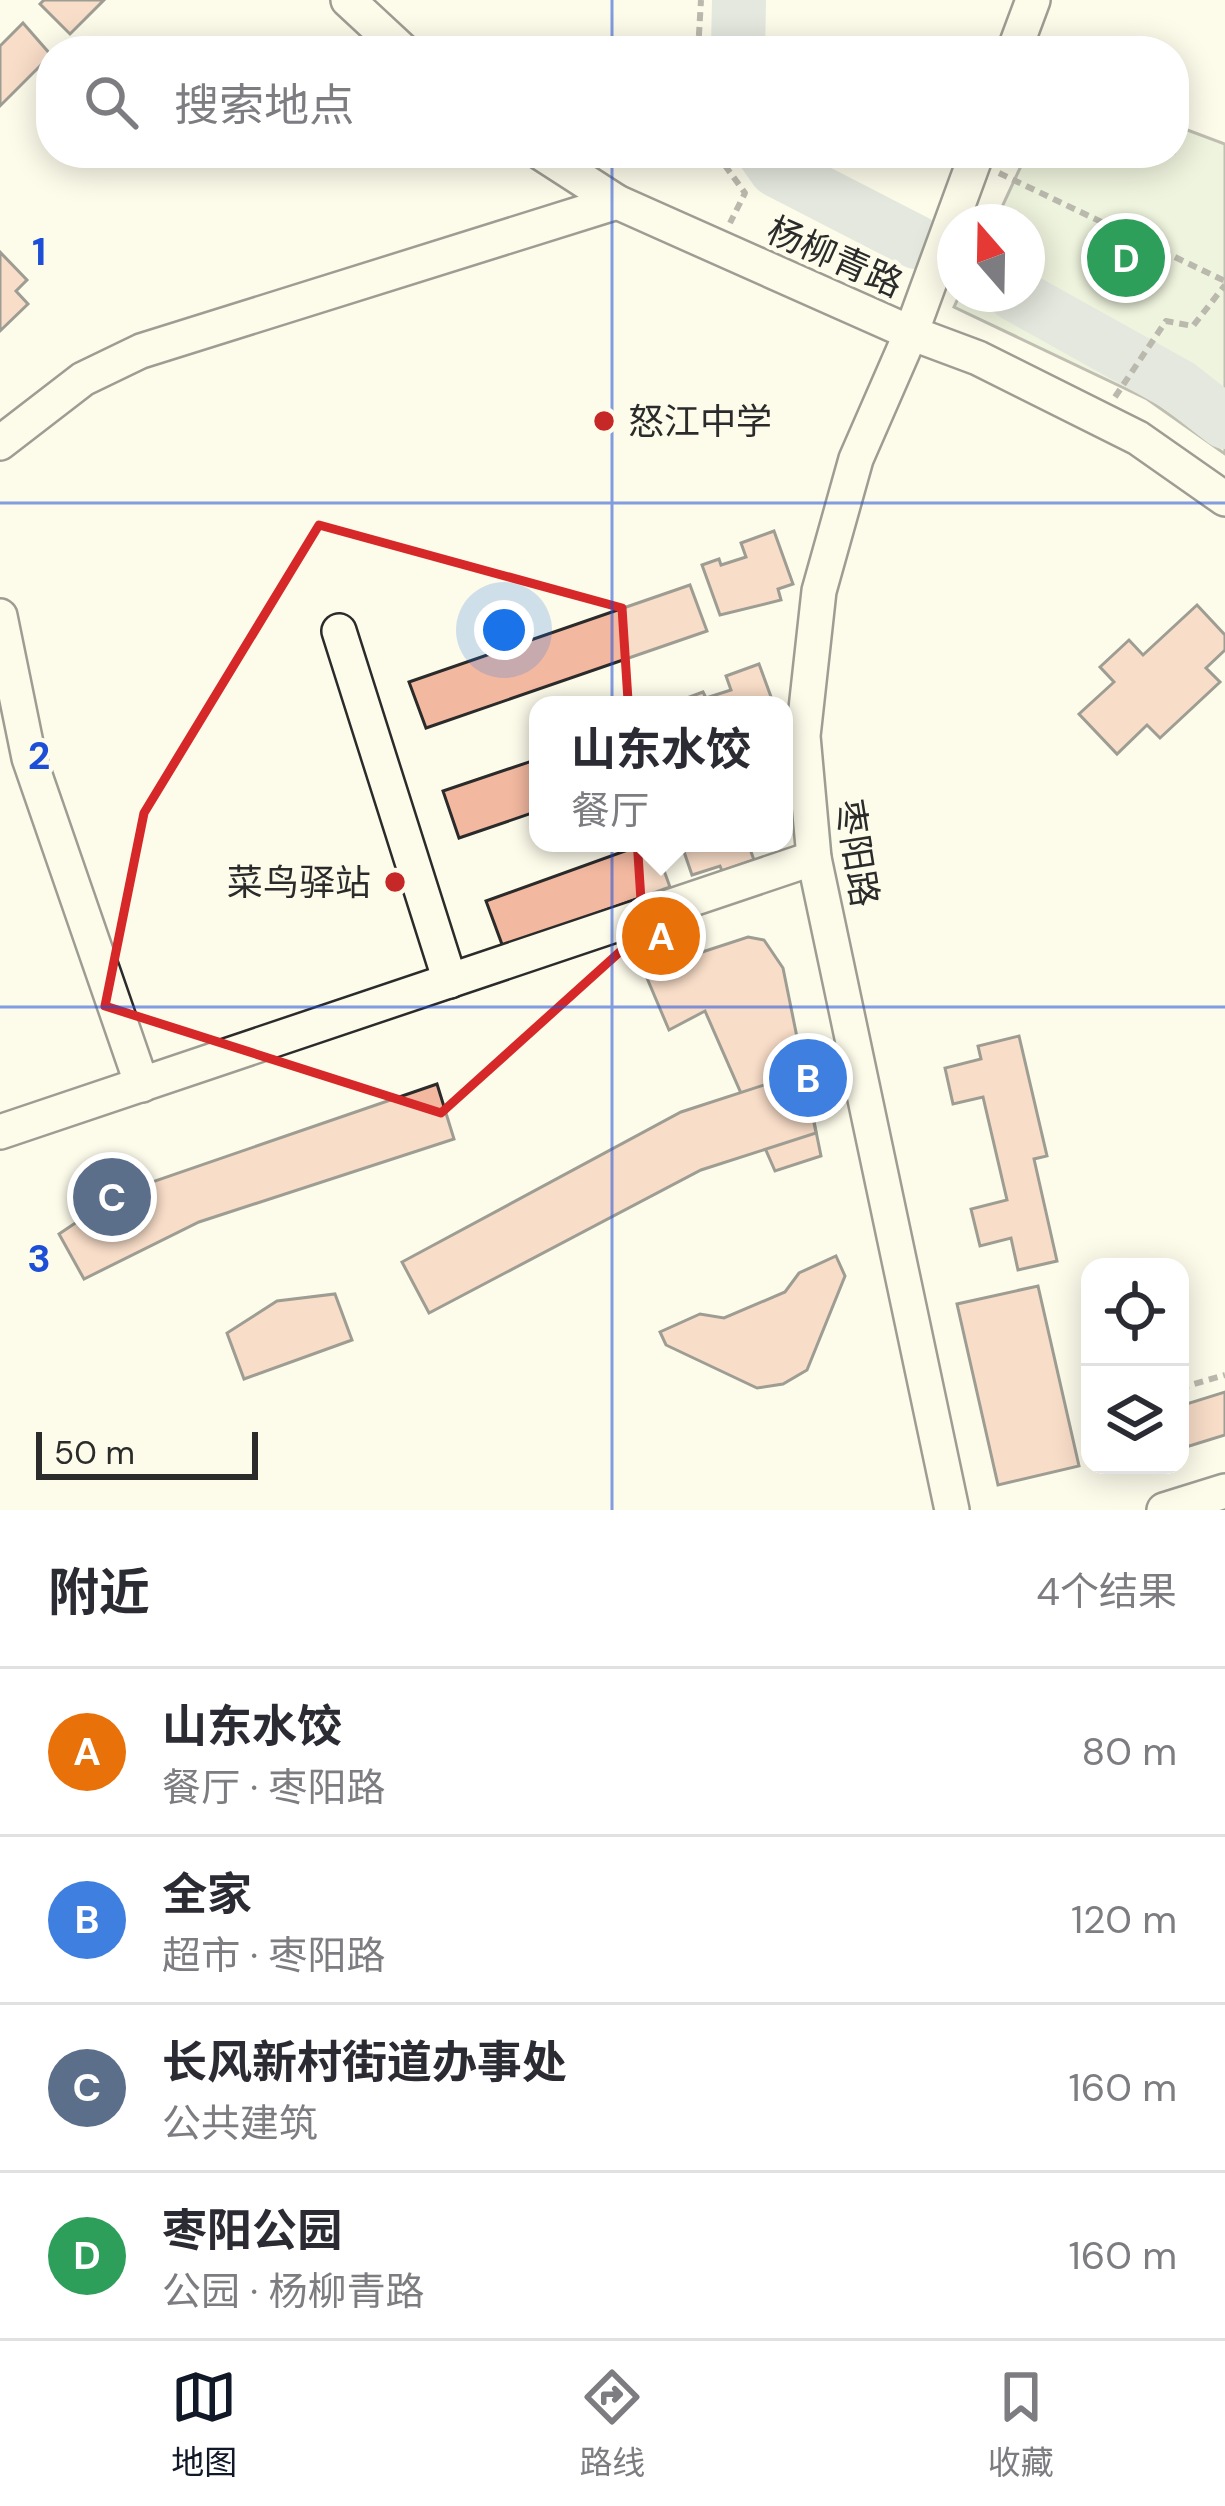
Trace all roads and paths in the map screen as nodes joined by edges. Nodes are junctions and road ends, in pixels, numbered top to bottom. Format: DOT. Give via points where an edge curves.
graph roads {
  1 [pos="348,0"];
  2 [pos="701,0"];
  3 [pos="1033,0"];
  4 [pos="387,36"];
  5 [pos="699,36"];
  6 [pos="1020,36"];
  7 [pos="564,168"];
  8 [pos="727,168"];
  9 [pos="972,168"];
  10 [pos="998,168"];
  11 [pos="617,202"];
  12 [pos="717,248"];
  13 [pos="1225,283"];
  14 [pos="911,333"];
  15 [pos="1128,376"];
  16 [pos="0,443"];
  17 [pos="1225,499"];
  18 [pos="0,616"];
  19 [pos="339,632"];
  20 [pos="814,858"];
  21 [pos="450,981"];
  22 [pos="142,1085"];
  23 [pos="1,1132"];
  24 [pos="1225,1375"];
  25 [pos="1189,1385"];
  26 [pos="1225,1491"];
  27 [pos="952,1510"];
  28 [pos="1164,1510"];
  1 -- 4 [label="street"];
  2 -- 5 [label="path"];
  3 -- 6 [label="street"];
  7 -- 11 [label="street, 杨柳青路"];
  8 -- 12 [label="path" via="745,193"];
  9 -- 14 [label="street, 枣阳路"];
  10 -- 13 [label="path"];
  11 -- 12 [label="street, 杨柳青路"];
  11 -- 16 [label="street" via="141,351 83,380"];
  12 -- 14 [label="street, 杨柳青路"];
  13 -- 15 [label="path" via="1193,326 1166,321"];
  14 -- 17 [label="street, 杨柳青路" via="1138,438"];
  14 -- 20 [label="street, 枣阳路" via="856,459 819,591 803,736"];
  18 -- 22 [label="street" via="29,758"];
  19 -- 21 [label="street"];
  20 -- 21 [label="street"];
  20 -- 27 [label="street, 枣阳路"];
  21 -- 22 [label="street"];
  22 -- 23 [label="street"];
  24 -- 25 [label="path"];
  26 -- 28 [label="street"];
}
